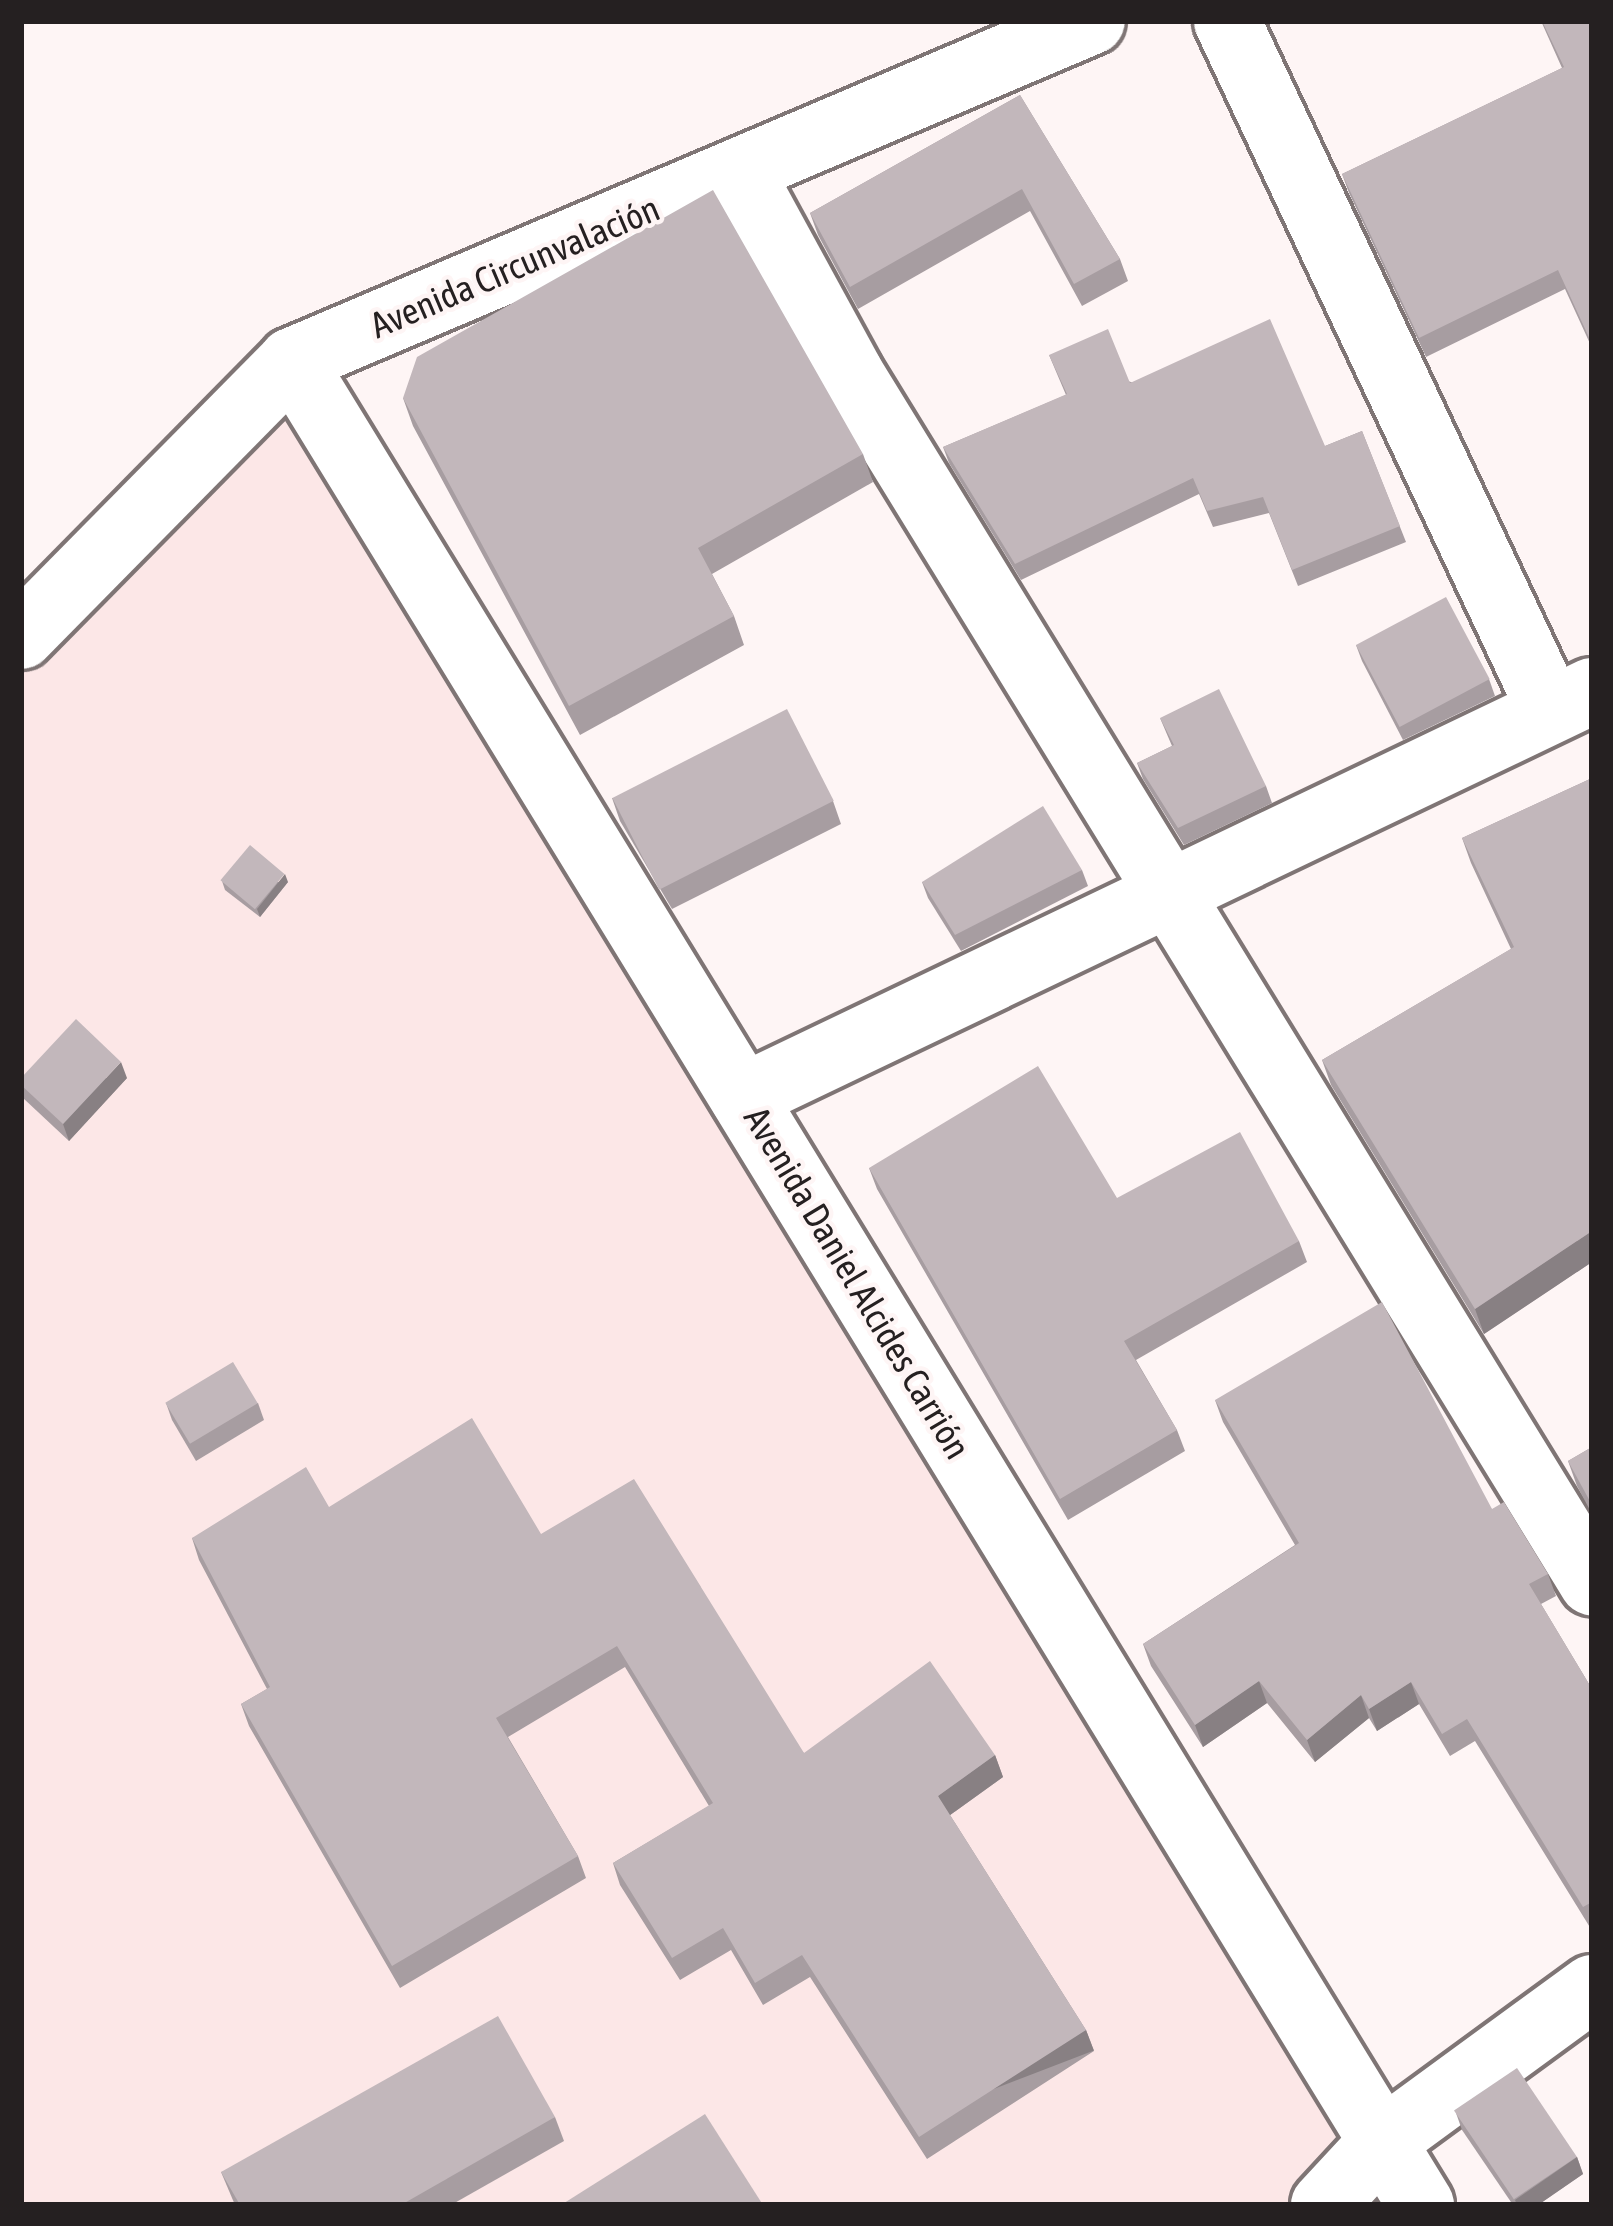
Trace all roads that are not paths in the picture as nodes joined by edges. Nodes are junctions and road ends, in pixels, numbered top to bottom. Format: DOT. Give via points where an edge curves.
graph roads {
  1 [pos="1092,21"];
  2 [pos="1227,21"];
  3 [pos="740,171"];
  4 [pos="292,361"];
  5 [pos="21,636"];
  6 [pos="1571,700"];
  7 [pos="1175,889"];
  8 [pos="743,1096"];
  9 [pos="1592,1582"];
  10 [pos="1592,1988"];
  11 [pos="1383,2140"];
  12 [pos="1324,2205"];
  13 [pos="1421,2205"];
  1 -- 3 [label="street, Avenida Circunvalación"];
  2 -- 6 [label="street"];
  3 -- 4 [label="street, Avenida Circunvalación"];
  3 -- 7 [label="street" via="850,374"];
  4 -- 5 [label="street, Avenida Circunvalación"];
  4 -- 8 [label="street, Avenida Daniel Alcides Carrión"];
  6 -- 7 [label="street"];
  7 -- 8 [label="street"];
  7 -- 9 [label="street"];
  8 -- 11 [label="street, Avenida Daniel Alcides Carrión"];
  10 -- 11 [label="street"];
  11 -- 12 [label="street"];
  11 -- 13 [label="street, Avenida Daniel Alcides Carrión"];
}
